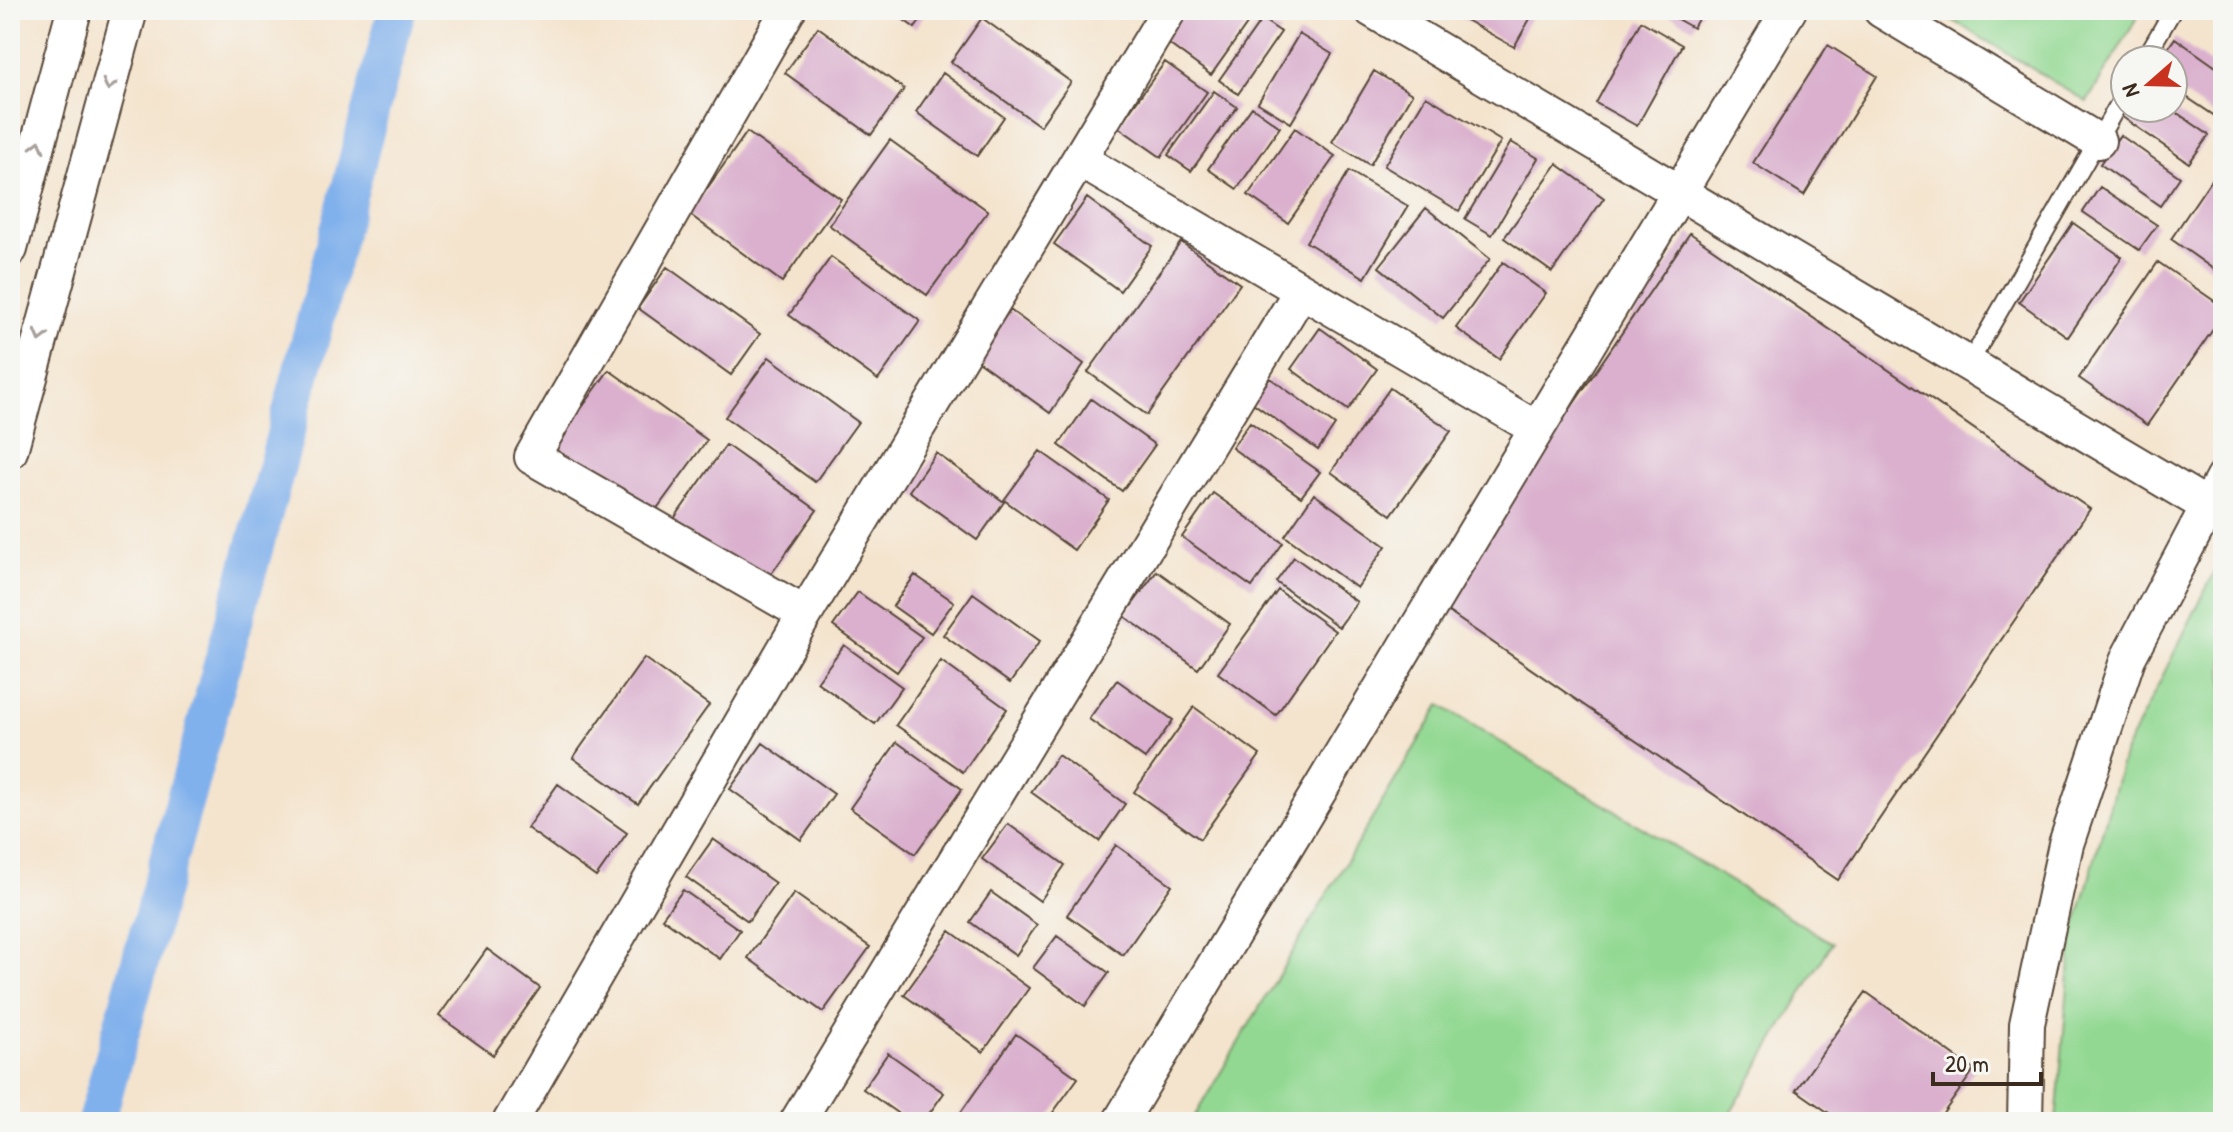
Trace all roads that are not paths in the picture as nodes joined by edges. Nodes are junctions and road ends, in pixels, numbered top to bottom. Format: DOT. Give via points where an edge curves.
graph roads {
  1 [pos="74,10"];
  2 [pos="130,10"];
  3 [pos="788,10"];
  4 [pos="1169,10"];
  5 [pos="1372,10"];
  6 [pos="1789,10"];
  7 [pos="1881,10"];
  8 [pos="2173,10"];
  9 [pos="2153,44"];
  10 [pos="2109,121"];
  11 [pos="2098,141"];
  12 [pos="1080,160"];
  13 [pos="1678,194"];
  14 [pos="17,197"];
  15 [pos="10,249"];
  16 [pos="1301,291"];
  17 [pos="1969,364"];
  18 [pos="1537,429"];
  19 [pos="10,451"];
  20 [pos="2218,499"];
  21 [pos="805,614"];
  22 [pos="510,1122"];
  23 [pos="797,1122"];
  24 [pos="1120,1122"];
  25 [pos="2025,1122"];
  14 -- 1 [label="street, one-way"];
  2 -- 19 [label="street, one-way"];
  3 -- 21 [label="street" via="532,457"];
  4 -- 12 [label="street"];
  5 -- 13 [label="street"];
  6 -- 13 [label="street"];
  7 -- 11 [label="street"];
  8 -- 9 [label="lane"];
  10 -- 11 [label="lane"];
  11 -- 17 [label="lane"];
  12 -- 16 [label="street"];
  12 -- 21 [label="street"];
  13 -- 17 [label="street"];
  13 -- 18 [label="street"];
  14 -- 15 [label="street"];
  16 -- 18 [label="street"];
  16 -- 23 [label="street"];
  17 -- 20 [label="street"];
  18 -- 24 [label="street"];
  20 -- 25 [label="street" via="2128,658 2066,844 2027,1024"];
  21 -- 22 [label="street"];
}
